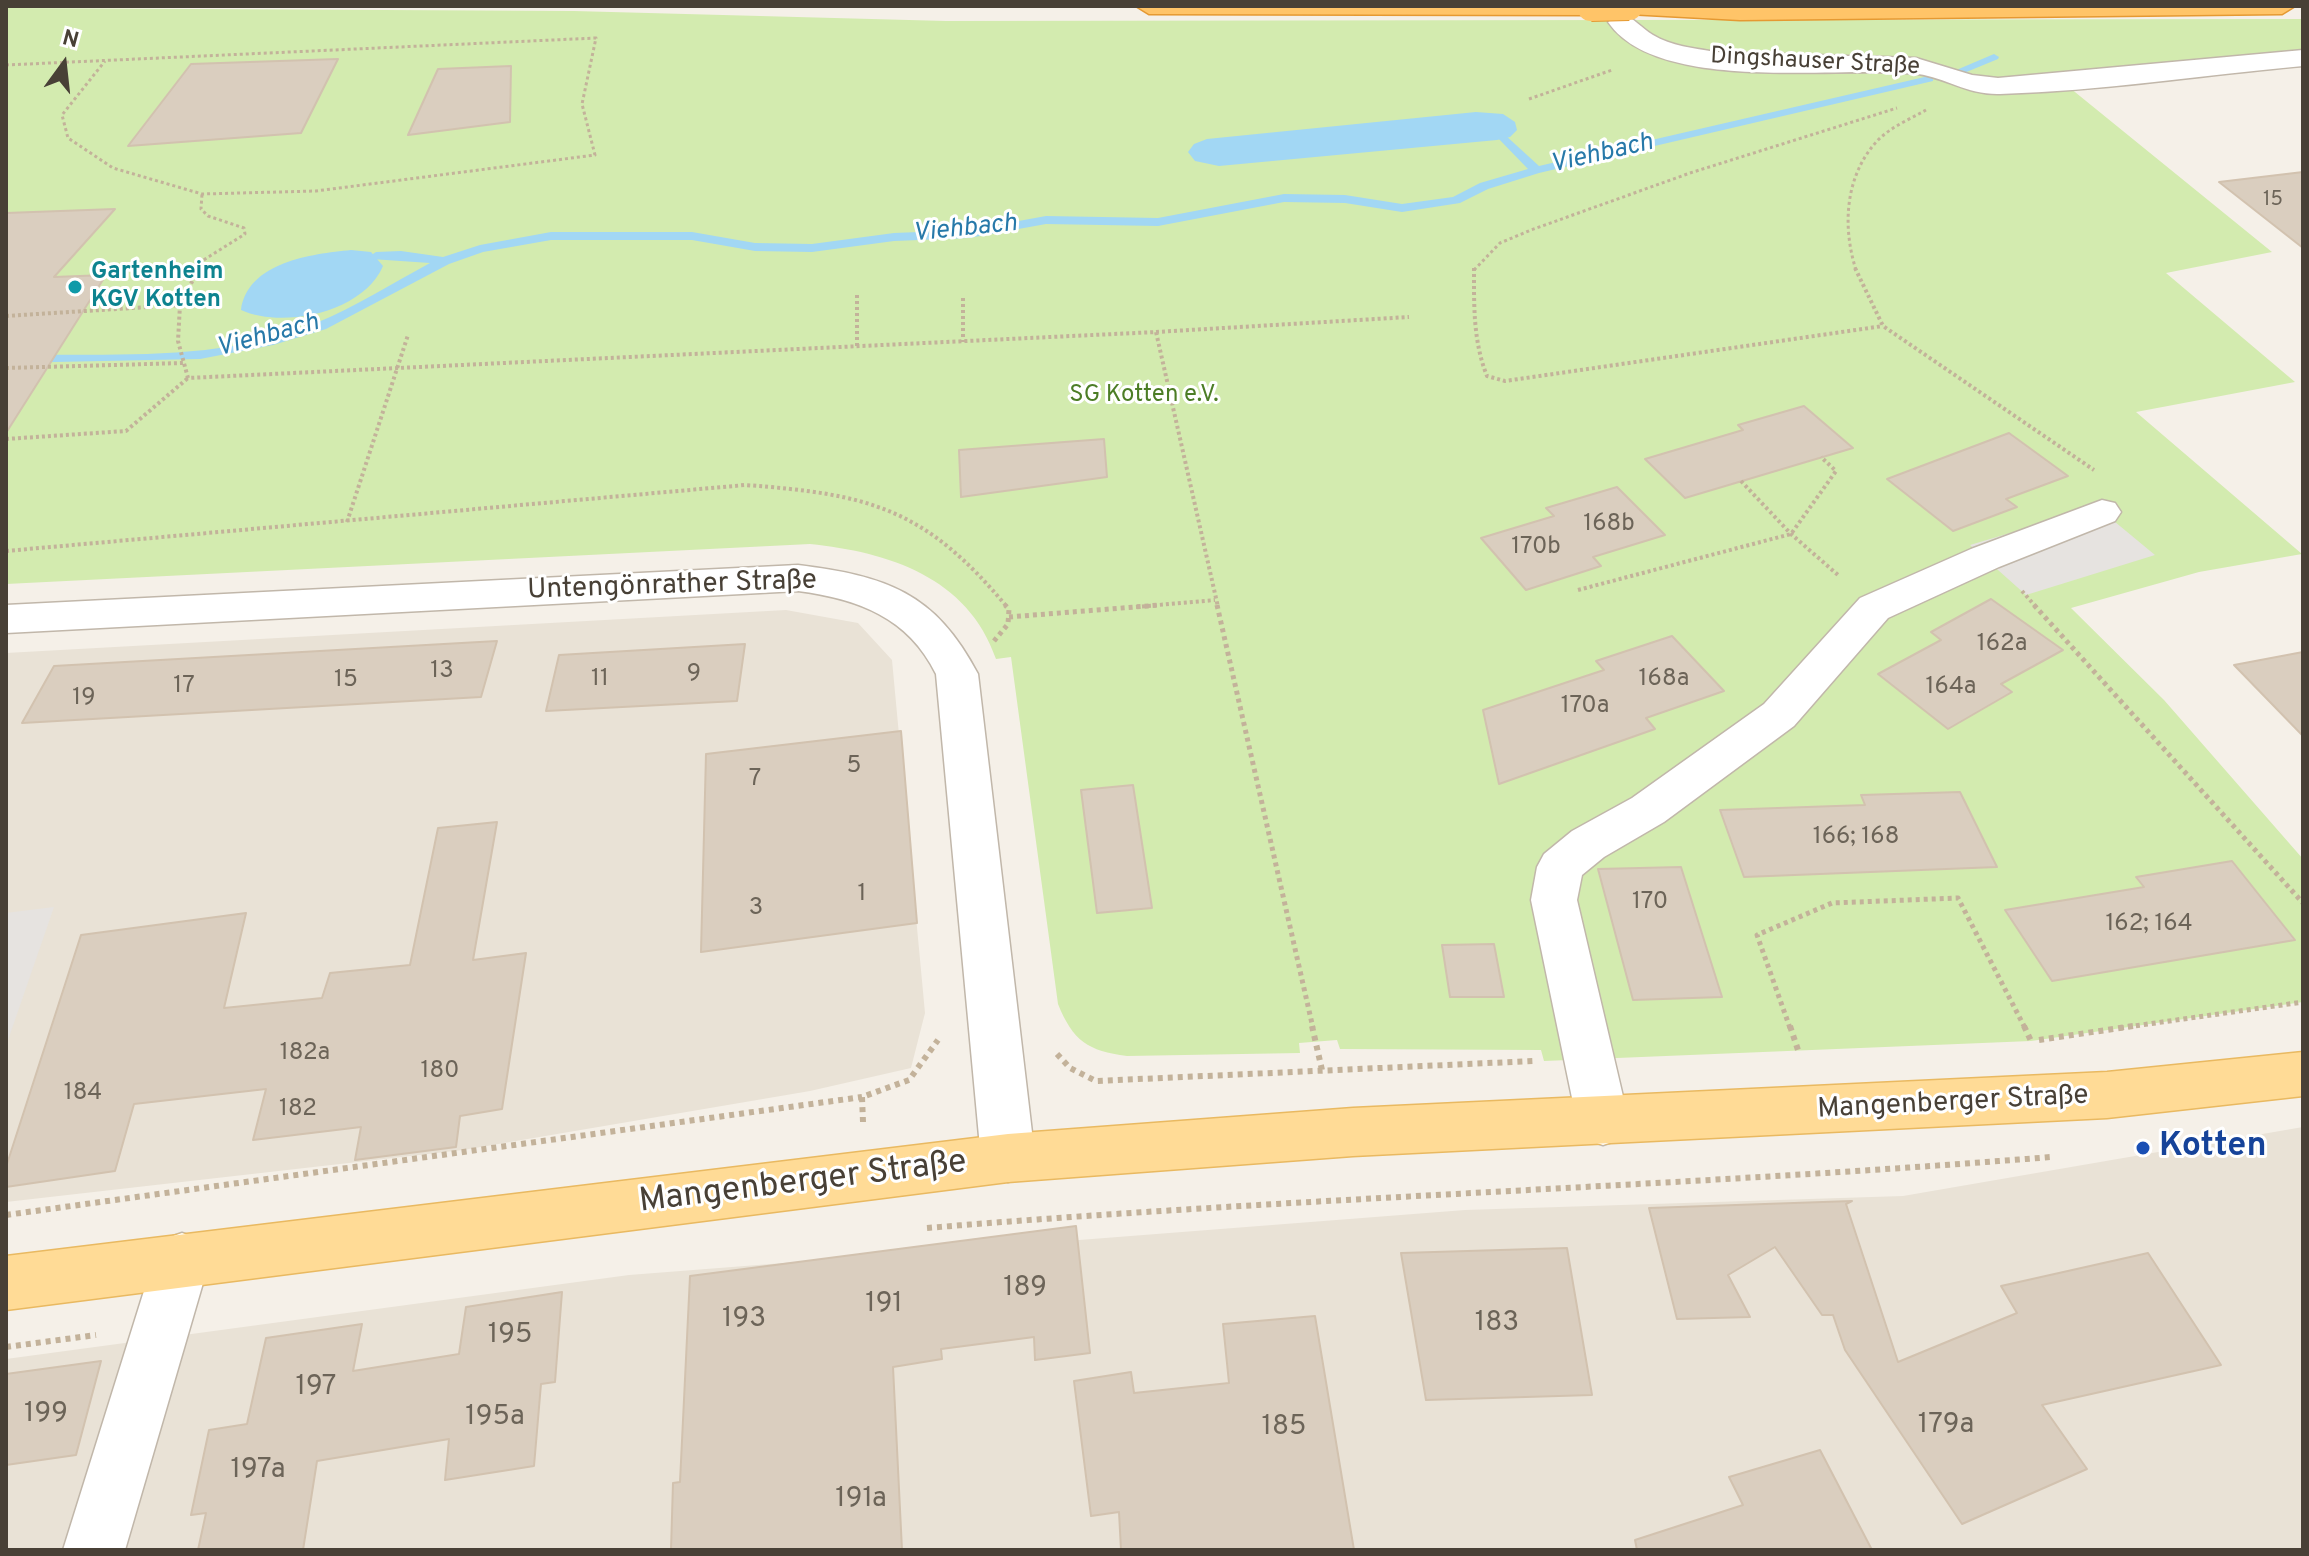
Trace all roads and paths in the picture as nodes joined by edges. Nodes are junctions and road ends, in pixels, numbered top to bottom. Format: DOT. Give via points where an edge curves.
graph roads {
  1 [pos="1149,6"];
  2 [pos="2282,6"];
  3 [pos="1591,7"];
  4 [pos="1627,12"];
  5 [pos="1660,50"];
  6 [pos="2303,58"];
  7 [pos="105,61"];
  8 [pos="6,65"];
  9 [pos="1959,89"];
  10 [pos="1529,99"];
  11 [pos="202,194"];
  12 [pos="857,295"];
  13 [pos="963,298"];
  14 [pos="180,305"];
  15 [pos="6,316"];
  16 [pos="1409,317"];
  17 [pos="1883,326"];
  18 [pos="1156,332"];
  19 [pos="408,335"];
  20 [pos="963,342"];
  21 [pos="857,348"];
  22 [pos="184,363"];
  23 [pos="6,368"];
  24 [pos="397,370"];
  25 [pos="188,378"];
  26 [pos="6,439"];
  27 [pos="1821,457"];
  28 [pos="1741,481"];
  29 [pos="2102,512"];
  30 [pos="347,522"];
  31 [pos="1791,534"];
  32 [pos="6,551"];
  33 [pos="1985,558"];
  34 [pos="1578,590"];
  35 [pos="1215,600"];
  36 [pos="1874,608"];
  37 [pos="1009,617"];
  38 [pos="6,619"];
  39 [pos="957,674"];
  40 [pos="2303,903"];
  41 [pos="2303,1002"];
  42 [pos="1052,1050"];
  43 [pos="1799,1053"];
  44 [pos="1589,1060"];
  45 [pos="1322,1070"];
  46 [pos="2303,1074"];
  47 [pos="862,1097"];
  48 [pos="1603,1122"];
  49 [pos="2067,1155"];
  50 [pos="1008,1158"];
  51 [pos="1151,1209"];
  52 [pos="6,1215"];
  53 [pos="182,1259"];
  54 [pos="6,1283"];
  55 [pos="94,1550"];
  1 -- 3 [label="highway"];
  2 -- 4 [label="highway"];
  3 -- 4 [label="highway, bridge"];
  4 -- 5 [label="street, Dingshauser Straße" via="1636,39"];
  5 -- 9 [label="street, Dingshauser Straße" via="1755,62 1919,66"];
  5 -- 10 [label="path"];
  6 -- 9 [label="street, Dingshauser Straße"];
  7 -- 8 [label="path"];
  7 -- 11 [label="path" via="62,115 68,138 113,168"];
  7 -- 11 [label="path" via="596,38 582,104 595,155 316,191"];
  9 -- 17 [label="path" via="1878,141 1850,194 1848,251 1866,301"];
  9 -- 17 [label="path" via="1690,173 1500,243 1474,266 1482,365 1487,376 1505,381"];
  11 -- 14 [label="path" via="201,209 208,216 244,228 245,234 202,261"];
  12 -- 21 [label="path"];
  13 -- 20 [label="path"];
  14 -- 15 [label="path"];
  14 -- 22 [label="path" via="178,341"];
  16 -- 18 [label="path"];
  17 -- 29 [label="path" via="2136,498"];
  18 -- 20 [label="path"];
  18 -- 35 [label="path"];
  19 -- 24 [label="path"];
  20 -- 21 [label="path"];
  21 -- 24 [label="path"];
  22 -- 23 [label="path"];
  22 -- 25 [label="path"];
  24 -- 25 [label="path"];
  24 -- 30 [label="path"];
  25 -- 26 [label="path" via="126,431"];
  27 -- 31 [label="path" via="1836,471"];
  28 -- 31 [label="path"];
  29 -- 33 [label="street"];
  30 -- 32 [label="path"];
  30 -- 37 [label="path" via="745,485 796,488 842,496 920,524 981,576 1009,609"];
  31 -- 34 [label="path"];
  31 -- 36 [label="path"];
  33 -- 36 [label="street"];
  33 -- 40 [label="path" via="2026,595"];
  35 -- 37 [label="path"];
  35 -- 45 [label="path"];
  36 -- 44 [label="street" via="1779,715 1560,867 1554,900"];
  37 -- 39 [label="path" via="1001,635"];
  38 -- 39 [label="street, Untengönrather Straße" via="798,578 879,593 932,632 947,648"];
  39 -- 50 [label="street, Untengönrather Straße"];
  41 -- 43 [label="path" via="2031,1041 1958,898 1832,903 1757,935"];
  42 -- 45 [label="path" via="1070,1068 1096,1081"];
  44 -- 45 [label="path"];
  44 -- 48 [label="street"];
  46 -- 48 [label="main road, Mangenberger Straße" via="2107,1095"];
  47 -- 52 [label="path"];
  48 -- 50 [label="main road, Mangenberger Straße" via="1353,1132"];
  49 -- 51 [label="path" via="1871,1173"];
  50 -- 53 [label="main road, Mangenberger Straße"];
  53 -- 54 [label="main road, Mangenberger Straße"];
  53 -- 55 [label="street"];
}
